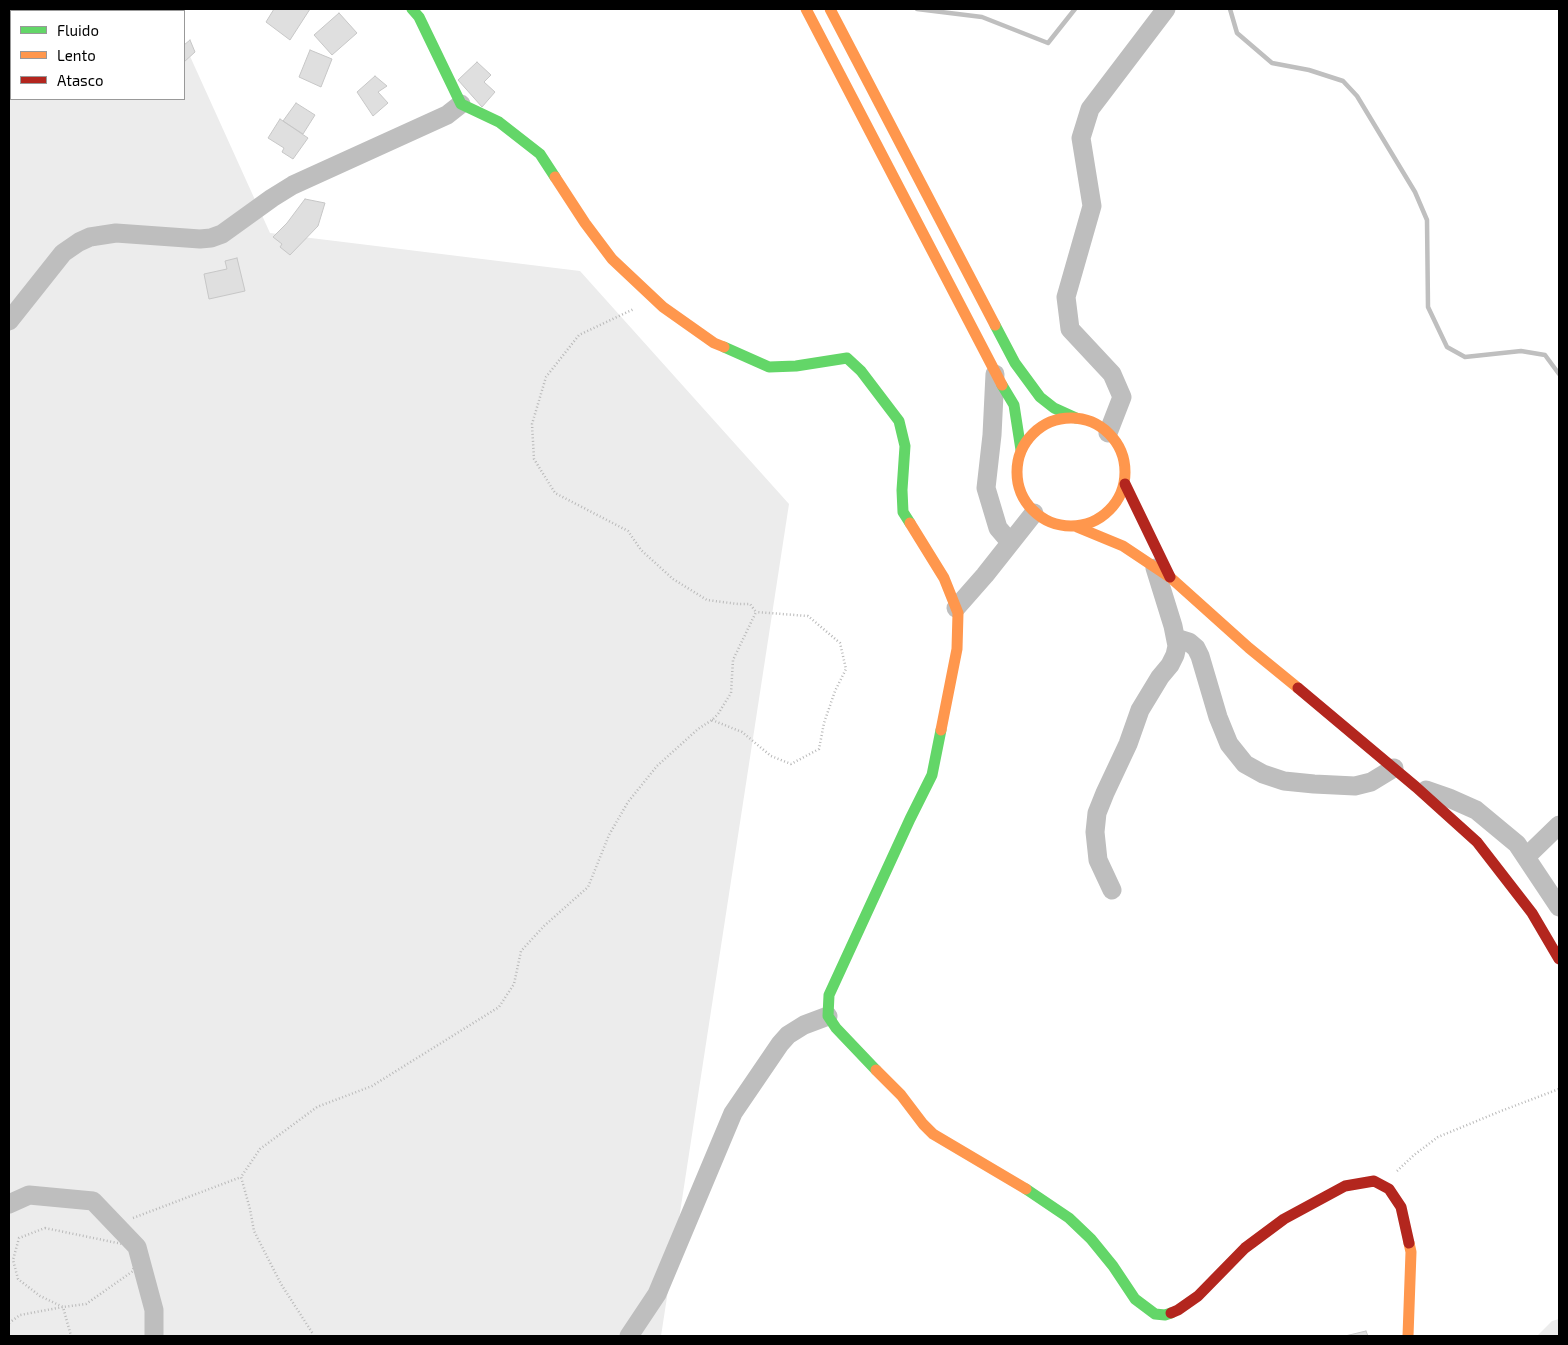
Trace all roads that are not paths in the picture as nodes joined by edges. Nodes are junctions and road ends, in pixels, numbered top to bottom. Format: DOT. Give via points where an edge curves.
graph roads {
  1 [pos="412,9"];
  2 [pos="806,9"];
  3 [pos="830,9"];
  4 [pos="1166,9"];
  5 [pos="461,104"];
  6 [pos="9,321"];
  7 [pos="995,373"];
  8 [pos="1076,418"];
  9 [pos="1108,432"];
  10 [pos="1021,450"];
  11 [pos="1125,484"];
  12 [pos="1034,513"];
  13 [pos="1077,527"];
  14 [pos="1010,542"];
  15 [pos="1155,568"];
  16 [pos="1171,578"];
  17 [pos="956,608"];
  18 [pos="1176,638"];
  19 [pos="1394,768"];
  20 [pos="1416,787"];
  21 [pos="1559,825"];
  22 [pos="1526,856"];
  23 [pos="1112,890"];
  24 [pos="1559,907"];
  25 [pos="1559,959"];
  26 [pos="828,1016"];
  27 [pos="9,1204"];
  28 [pos="154,1336"];
  29 [pos="629,1336"];
  30 [pos="1408,1336"];
  1 -- 5 [label="street" via="419,17"];
  2 -- 7 [label="street"];
  3 -- 8 [label="street" via="1015,363 1040,397"];
  4 -- 9 [label="street" via="1090,109 1082,138 1092,206 1066,297 1070,329 1112,374 1122,397"];
  5 -- 6 [label="street" via="446,115 292,185 222,234 211,238 116,233 78,242 63,253"];
  5 -- 17 [label="street" via="499,122 540,154 612,259 663,307 714,342 769,367 847,358 861,371 899,421 905,446 903,512 944,578"];
  7 -- 10 [label="street" via="1014,405"];
  7 -- 14 [label="street" via="986,488 998,528"];
  8 -- 9 [label="street"];
  8 -- 10 [label="street" via="1059,419 1043,425"];
  9 -- 11 [label="street" via="1120,447 1125,465"];
  10 -- 12 [label="street" via="1016,477 1019,490"];
  11 -- 13 [label="street" via="1115,505 1099,520"];
  11 -- 16 [label="street"];
  12 -- 13 [label="street" via="1054,524"];
  12 -- 14 [label="street"];
  13 -- 15 [label="street" via="1123,546"];
  14 -- 17 [label="street"];
  15 -- 16 [label="street"];
  15 -- 18 [label="street"];
  16 -- 19 [label="street" via="1249,648"];
  17 -- 26 [label="street" via="956,650 932,775 840,969 829,995"];
  18 -- 19 [label="street" via="1196,648 1218,717 1230,744 1245,764 1284,781 1355,786 1371,782"];
  18 -- 23 [label="street" via="1175,655 1140,710 1097,813 1094,832 1098,860"];
  19 -- 20 [label="street"];
  20 -- 22 [label="street" via="1476,810 1517,844"];
  20 -- 25 [label="street" via="1477,842 1532,913"];
  21 -- 22 [label="street"];
  22 -- 24 [label="street"];
  26 -- 29 [label="street" via="788,1035 733,1113 657,1294"];
  26 -- 30 [label="street" via="933,1134 1044,1200 1068,1218 1114,1266 1135,1299 1155,1314 1165,1315 1178,1310 1198,1296 1245,1248 1284,1219 1345,1186 1374,1181 1382,1185 1401,1207 1411,1252"];
  27 -- 28 [label="street" via="29,1195 93,1202 137,1248 154,1310"];
}
